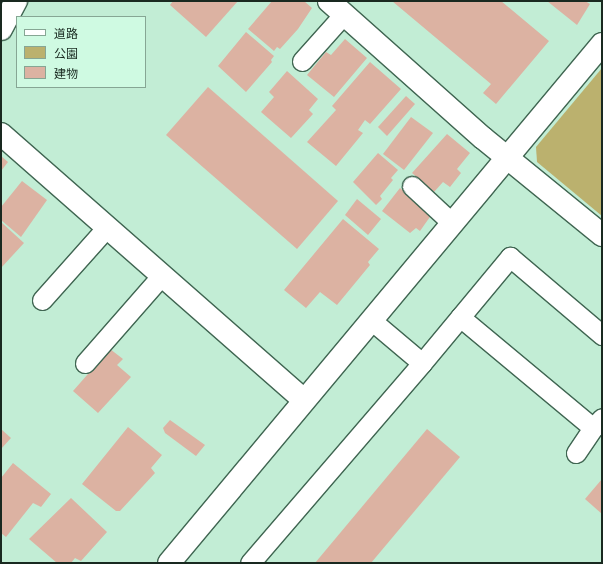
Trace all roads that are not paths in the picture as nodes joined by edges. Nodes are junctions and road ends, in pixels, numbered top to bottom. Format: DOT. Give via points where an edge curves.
graph roads {
  1 [pos="16,1"];
  2 [pos="337,8"];
  3 [pos="1,29"];
  4 [pos="602,44"];
  5 [pos="302,61"];
  6 [pos="1,134"];
  7 [pos="507,156"];
  8 [pos="412,186"];
  9 [pos="452,223"];
  10 [pos="107,227"];
  11 [pos="602,235"];
  12 [pos="162,275"];
  13 [pos="42,300"];
  14 [pos="460,317"];
  15 [pos="371,320"];
  16 [pos="602,335"];
  17 [pos="85,362"];
  18 [pos="422,363"];
  19 [pos="304,400"];
  20 [pos="598,423"];
  21 [pos="576,453"];
  22 [pos="169,563"];
  23 [pos="250,563"];
  1 -- 3 [label="street"];
  2 -- 5 [label="lane"];
  2 -- 7 [label="street" via="483,138"];
  4 -- 7 [label="street"];
  6 -- 10 [label="street"];
  7 -- 9 [label="street"];
  7 -- 11 [label="street"];
  8 -- 9 [label="lane"];
  9 -- 15 [label="street"];
  10 -- 12 [label="street"];
  10 -- 13 [label="lane"];
  12 -- 17 [label="lane"];
  12 -- 19 [label="street"];
  14 -- 16 [label="lane" via="510,257"];
  14 -- 18 [label="lane"];
  14 -- 20 [label="lane"];
  15 -- 18 [label="lane"];
  15 -- 19 [label="street"];
  18 -- 23 [label="lane"];
  19 -- 22 [label="street"];
  20 -- 21 [label="lane"];
}
